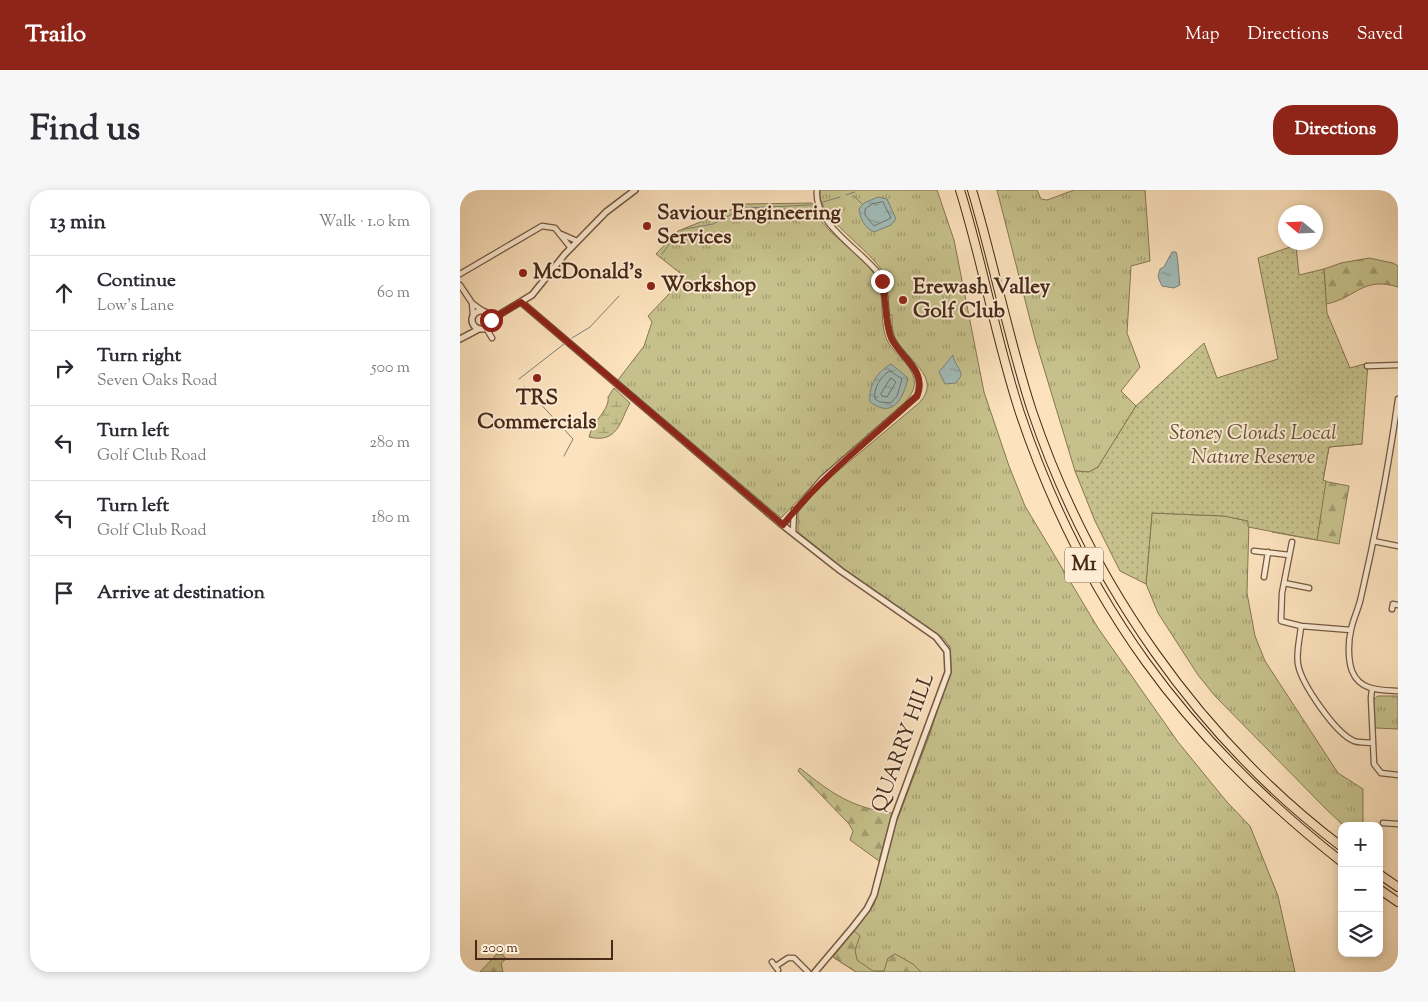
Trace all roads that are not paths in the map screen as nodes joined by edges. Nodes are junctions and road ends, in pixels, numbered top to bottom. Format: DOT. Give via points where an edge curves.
graph roads {
  1 [pos="635,190"];
  2 [pos="816,190"];
  3 [pos="960,190"];
  4 [pos="972,190"];
  5 [pos="561,234"];
  6 [pos="577,241"];
  7 [pos="570,248"];
  8 [pos="460,274"];
  9 [pos="460,285"];
  10 [pos="521,302"];
  11 [pos="472,303"];
  12 [pos="485,312"];
  13 [pos="502,313"];
  14 [pos="473,315"];
  15 [pos="490,322"];
  16 [pos="473,323"];
  17 [pos="486,328"];
  18 [pos="479,329"];
  19 [pos="466,334"];
  20 [pos="460,338"];
  21 [pos="492,338"];
  22 [pos="1398,365"];
  23 [pos="1368,366"];
  24 [pos="1398,399"];
  25 [pos="1390,406"];
  26 [pos="1396,408"];
  27 [pos="794,510"];
  28 [pos="783,525"];
  29 [pos="793,533"];
  30 [pos="1373,541"];
  31 [pos="1292,542"];
  32 [pos="1398,546"];
  33 [pos="1254,550"];
  34 [pos="1268,552"];
  35 [pos="1289,555"];
  36 [pos="1264,577"];
  37 [pos="1284,583"];
  38 [pos="1309,588"];
  39 [pos="1398,605"];
  40 [pos="1392,609"];
  41 [pos="1301,626"];
  42 [pos="1351,630"];
  43 [pos="1372,689"];
  44 [pos="1398,691"];
  45 [pos="1373,743"];
  46 [pos="1398,775"];
  47 [pos="1383,823"];
  48 [pos="1398,824"];
  49 [pos="1338,844"];
  50 [pos="1338,859"];
  51 [pos="1383,877"];
  52 [pos="1398,887"];
  53 [pos="1383,892"];
  54 [pos="1398,902"];
  55 [pos="775,966"];
  56 [pos="808,972"];
  57 [pos="815,972"];
  1 -- 6 [label="street" via="610,208"];
  2 -- 27 [label="street" via="817,206 824,217 879,274 890,335 917,372 920,383 917,396 822,479"];
  3 -- 50 [label="highway, M1" via="1020,413 1045,478 1087,570 1124,632 1192,721 1248,782"];
  4 -- 49 [label="highway, M1" via="1032,412 1065,495 1103,572 1167,669 1214,727 1278,793"];
  5 -- 6 [label="street"];
  5 -- 7 [label="street"];
  5 -- 8 [label="street" via="551,226 539,226"];
  6 -- 7 [label="street"];
  7 -- 10 [label="street" via="540,287"];
  9 -- 11 [label="street"];
  10 -- 13 [label="street"];
  10 -- 28 [label="street, QUARRY HILL"];
  11 -- 12 [label="street"];
  11 -- 14 [label="street"];
  12 -- 13 [label="street"];
  12 -- 14 [label="street"];
  12 -- 15 [label="street"];
  13 -- 15 [label="street"];
  14 -- 16 [label="street"];
  15 -- 17 [label="street"];
  16 -- 18 [label="street"];
  16 -- 19 [label="street"];
  17 -- 18 [label="street"];
  17 -- 21 [label="street"];
  18 -- 19 [label="street"];
  19 -- 20 [label="street"];
  22 -- 23 [label="street"];
  24 -- 26 [label="street"];
  25 -- 26 [label="street"];
  26 -- 30 [label="street"];
  27 -- 28 [label="street"];
  27 -- 29 [label="street"];
  28 -- 29 [label="street, QUARRY HILL"];
  29 -- 57 [label="street, QUARRY HILL" via="936,637 944,646 948,659 948,672 894,818 874,895 867,909"];
  30 -- 32 [label="street"];
  30 -- 42 [label="street"];
  31 -- 35 [label="street"];
  33 -- 34 [label="street"];
  34 -- 35 [label="street"];
  34 -- 36 [label="street"];
  35 -- 37 [label="street"];
  37 -- 38 [label="street"];
  37 -- 41 [label="street" via="1280,620"];
  39 -- 40 [label="street" via="1393,604"];
  41 -- 42 [label="street"];
  41 -- 45 [label="street" via="1298,662 1316,700 1346,736 1354,741"];
  42 -- 43 [label="street" via="1353,672 1360,682"];
  43 -- 44 [label="street"];
  43 -- 45 [label="street"];
  45 -- 46 [label="street" via="1376,768 1385,774"];
  47 -- 48 [label="street"];
  51 -- 52 [label="highway"];
  53 -- 54 [label="highway"];
  55 -- 56 [label="street" via="794,958"];
}
